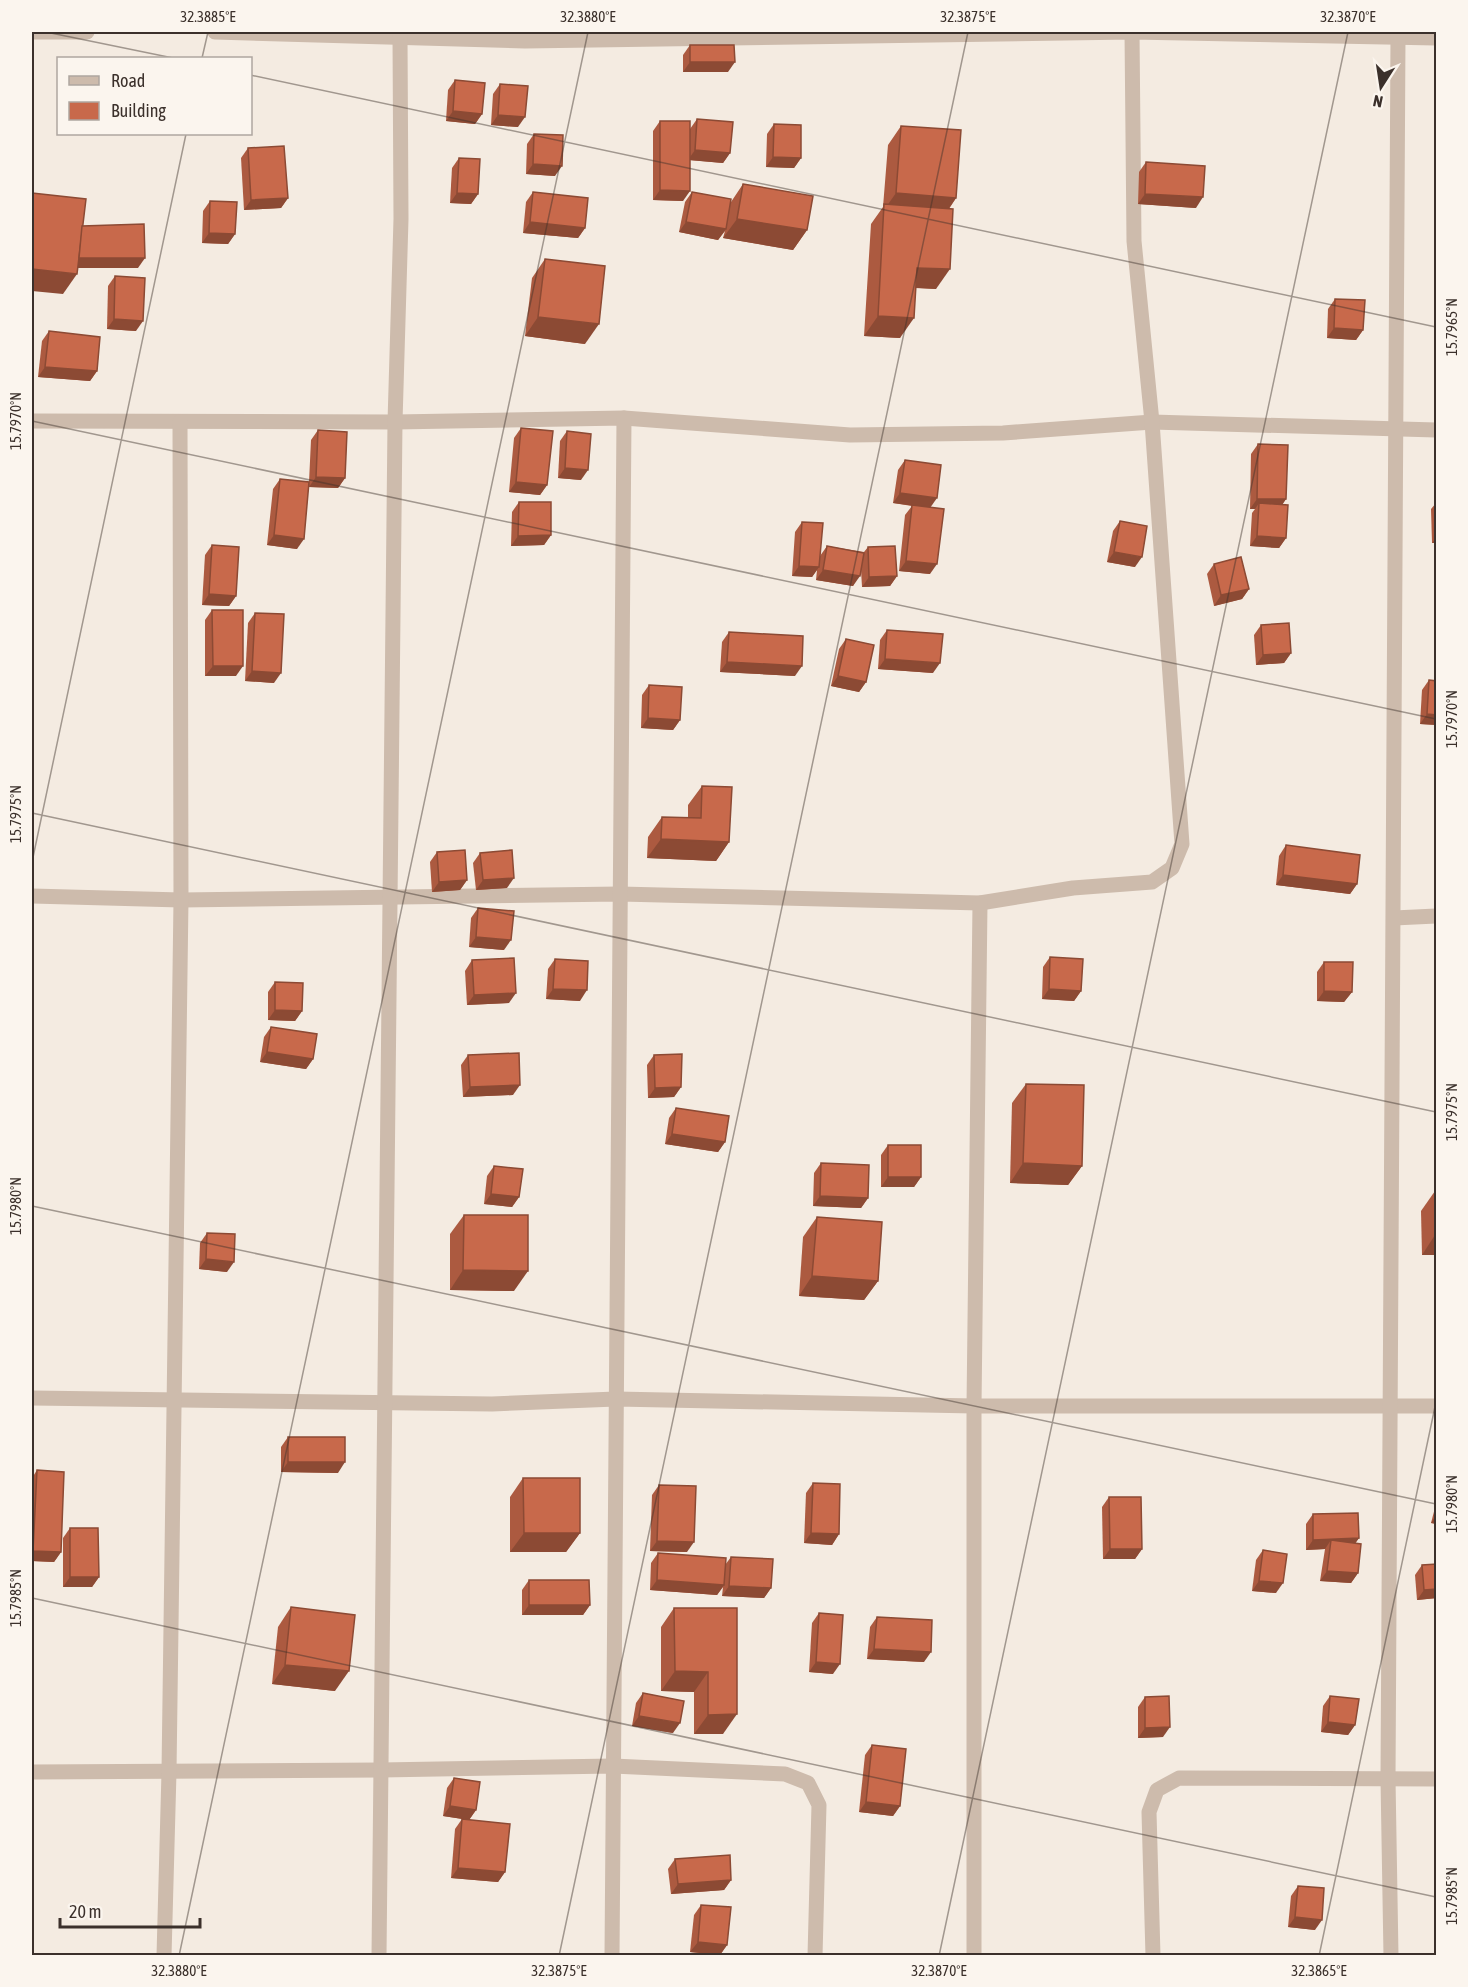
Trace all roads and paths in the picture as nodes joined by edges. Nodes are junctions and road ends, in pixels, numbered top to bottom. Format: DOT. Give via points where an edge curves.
graph roads {
  1 [pos="32,32"];
  2 [pos="87,32"];
  3 [pos="215,32"];
  4 [pos="1132,32"];
  5 [pos="525,36"];
  6 [pos="400,37"];
  7 [pos="1398,37"];
  8 [pos="1437,38"];
  9 [pos="624,418"];
  10 [pos="32,421"];
  11 [pos="180,422"];
  12 [pos="396,422"];
  13 [pos="1152,422"];
  14 [pos="1394,430"];
  15 [pos="1437,430"];
  16 [pos="620,894"];
  17 [pos="32,896"];
  18 [pos="391,898"];
  19 [pos="181,900"];
  20 [pos="980,903"];
  21 [pos="1437,916"];
  22 [pos="1394,918"];
  23 [pos="32,1398"];
  24 [pos="174,1398"];
  25 [pos="616,1399"];
  26 [pos="385,1403"];
  27 [pos="1392,1405"];
  28 [pos="974,1406"];
  29 [pos="1437,1406"];
  30 [pos="613,1766"];
  31 [pos="381,1770"];
  32 [pos="32,1772"];
  33 [pos="169,1772"];
  34 [pos="1388,1779"];
  35 [pos="1437,1779"];
  36 [pos="164,1956"];
  37 [pos="379,1956"];
  38 [pos="612,1956"];
  39 [pos="815,1956"];
  40 [pos="974,1956"];
  41 [pos="1153,1956"];
  42 [pos="1391,1956"];
  1 -- 2 [label="street"];
  3 -- 6 [label="street"];
  4 -- 5 [label="street"];
  4 -- 7 [label="street"];
  4 -- 13 [label="street" via="1134,242"];
  5 -- 6 [label="street"];
  6 -- 12 [label="street"];
  7 -- 8 [label="street"];
  7 -- 14 [label="street"];
  9 -- 12 [label="street"];
  9 -- 13 [label="street" via="850,435 1004,433"];
  9 -- 16 [label="street"];
  10 -- 11 [label="street"];
  11 -- 12 [label="street"];
  11 -- 19 [label="street"];
  12 -- 18 [label="street"];
  13 -- 14 [label="street"];
  13 -- 20 [label="street" via="1182,844 1172,868 1152,882 1073,888"];
  14 -- 15 [label="street"];
  14 -- 22 [label="street"];
  16 -- 18 [label="street"];
  16 -- 20 [label="street"];
  16 -- 25 [label="street"];
  17 -- 19 [label="street"];
  18 -- 19 [label="street"];
  18 -- 26 [label="street"];
  19 -- 24 [label="street"];
  20 -- 28 [label="street"];
  21 -- 22 [label="street"];
  22 -- 27 [label="street"];
  23 -- 24 [label="street"];
  24 -- 26 [label="street"];
  24 -- 33 [label="street"];
  25 -- 26 [label="street"];
  25 -- 28 [label="street"];
  25 -- 30 [label="street"];
  26 -- 31 [label="street"];
  27 -- 28 [label="street"];
  27 -- 29 [label="street"];
  27 -- 34 [label="street"];
  28 -- 40 [label="street"];
  30 -- 31 [label="street"];
  30 -- 38 [label="street"];
  30 -- 39 [label="street" via="785,1774 808,1783 819,1806"];
  31 -- 33 [label="street"];
  31 -- 37 [label="street"];
  32 -- 33 [label="street"];
  33 -- 36 [label="street"];
  34 -- 35 [label="street"];
  34 -- 41 [label="street" via="1179,1778 1157,1790 1149,1812"];
  34 -- 42 [label="street"];
}
